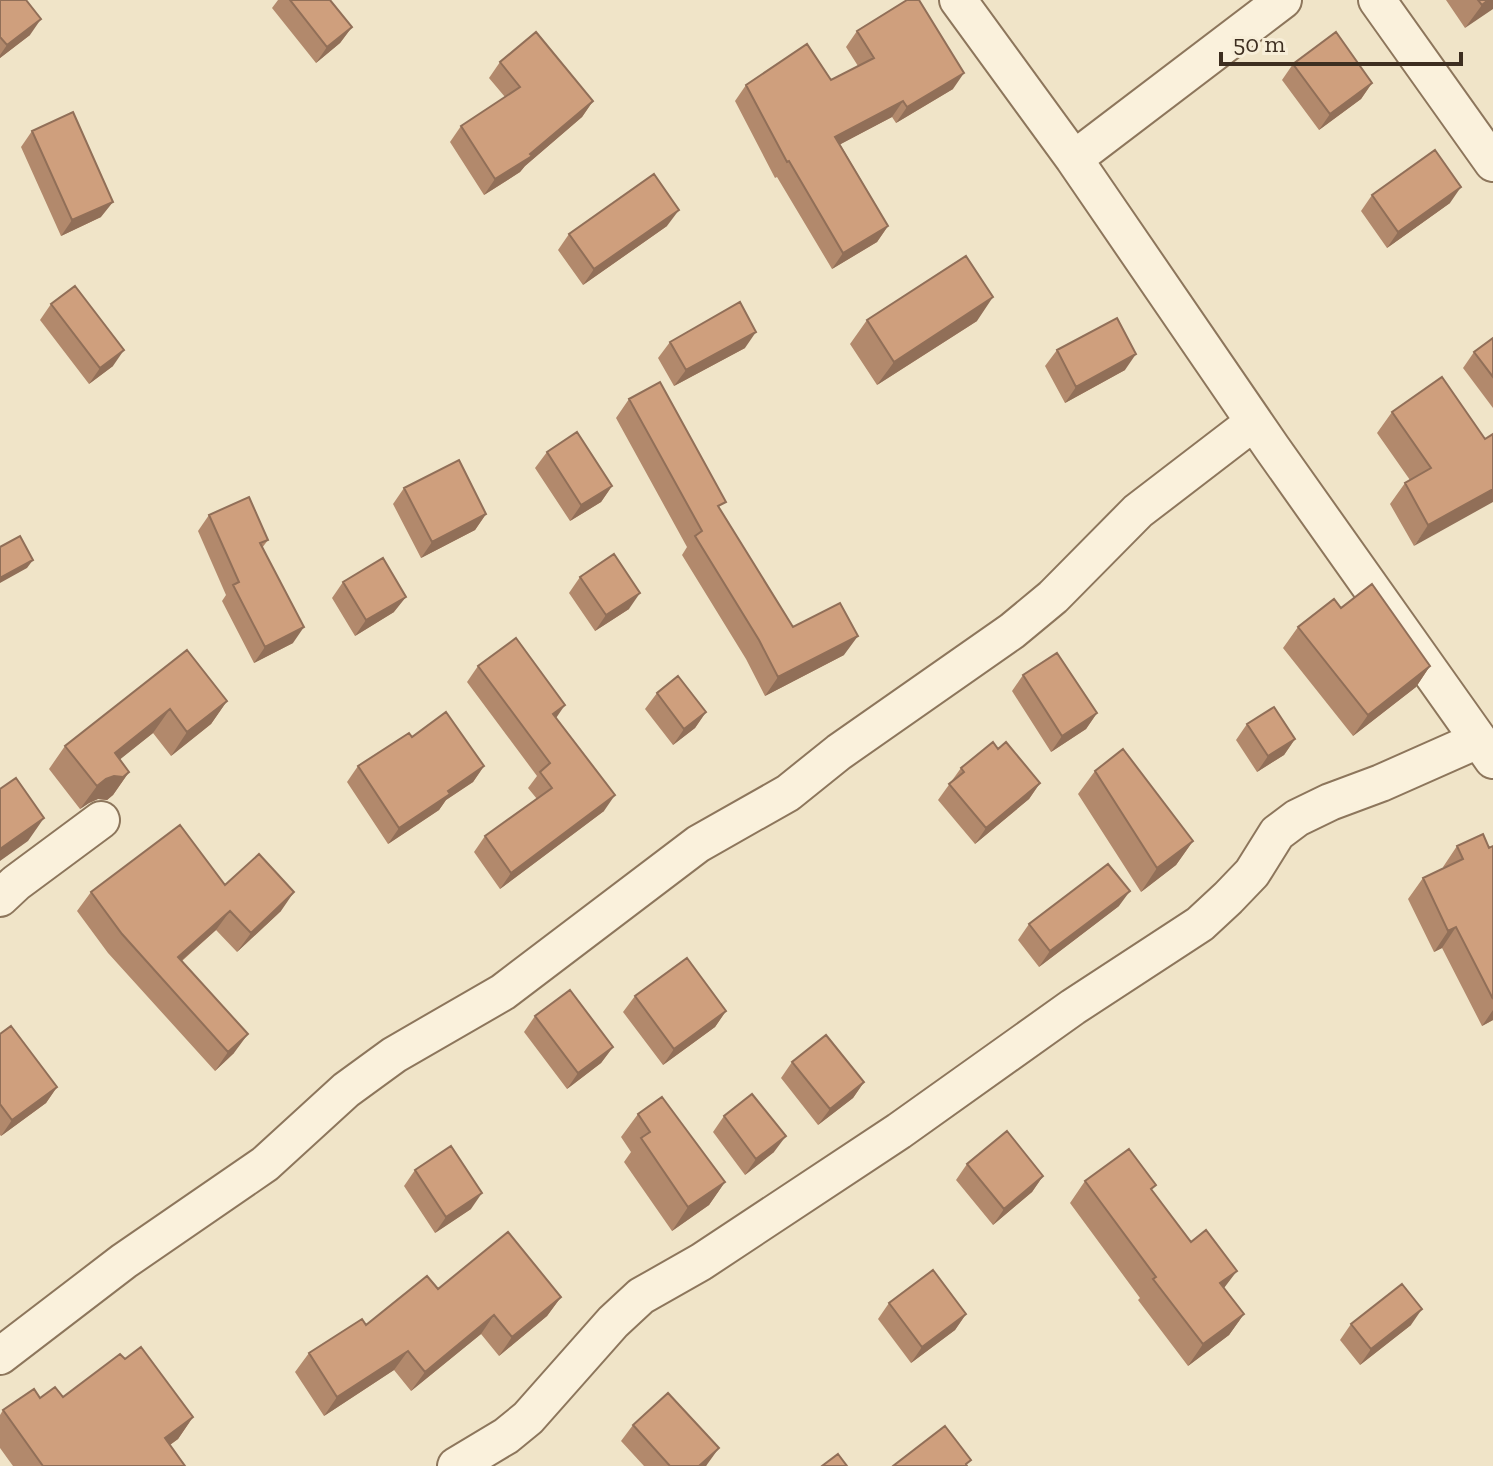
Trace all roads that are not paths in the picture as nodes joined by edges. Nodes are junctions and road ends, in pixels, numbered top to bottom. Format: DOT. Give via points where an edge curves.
graph roads {
  1 [pos="958,0"];
  2 [pos="1283,0"];
  3 [pos="1377,0"];
  4 [pos="1074,159"];
  5 [pos="1493,163"];
  6 [pos="1254,422"];
  7 [pos="1486,750"];
  8 [pos="101,820"];
  9 [pos="0,898"];
  10 [pos="0,1356"];
  11 [pos="456,1466"];
  1 -- 4 [label="street"];
  2 -- 4 [label="street"];
  3 -- 5 [label="street"];
  4 -- 6 [label="street"];
  6 -- 7 [label="street"];
  6 -- 10 [label="street" via="1138,511 1012,631 788,793 698,844 503,992 394,1055 346,1090 265,1164 124,1261"];
  7 -- 11 [label="street" via="1381,783 1297,818 1277,833 1252,873 1200,924 886,1140 641,1296 528,1418"];
  8 -- 9 [label="street"];
}
